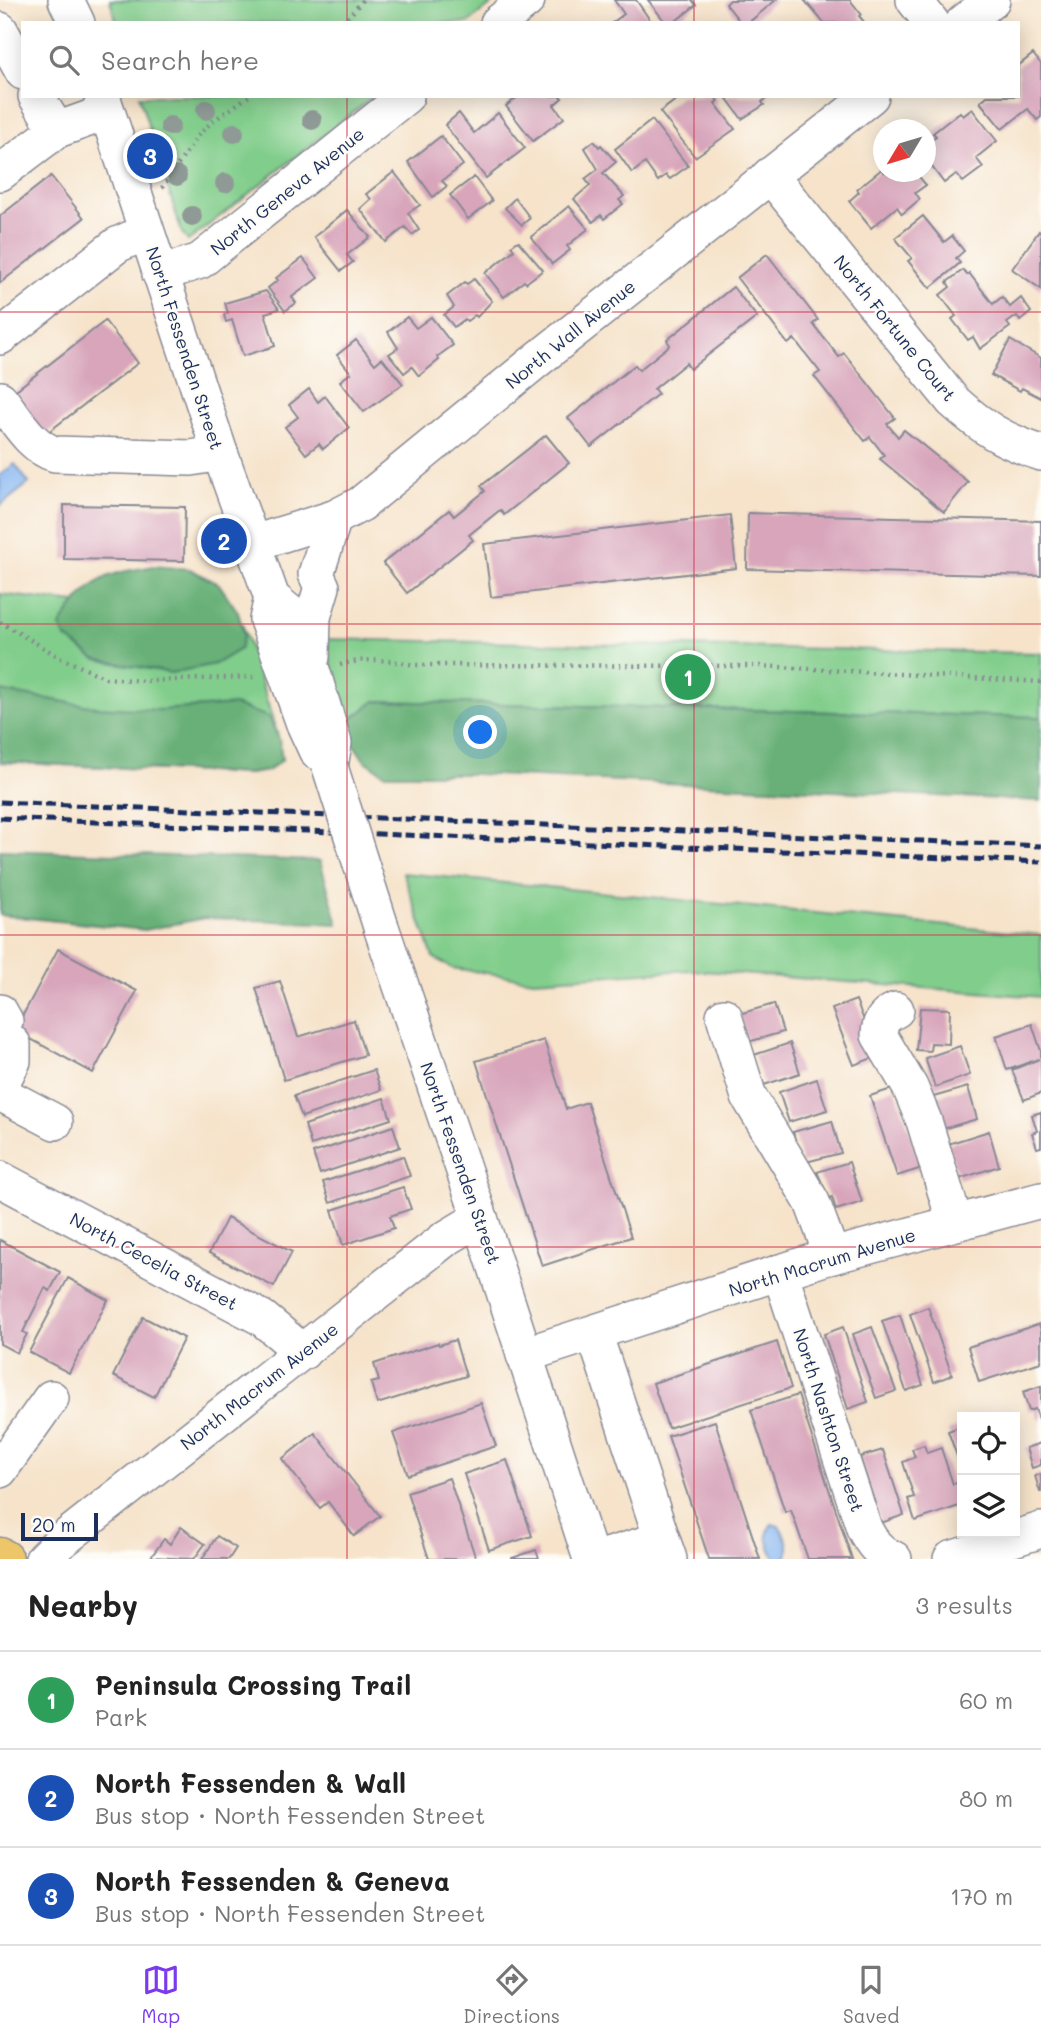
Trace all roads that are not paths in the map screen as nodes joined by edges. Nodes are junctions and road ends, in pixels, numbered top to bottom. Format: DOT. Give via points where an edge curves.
graph roads {
  1 [pos="66,0"];
  2 [pos="527,0"];
  3 [pos="914,0"];
  4 [pos="992,0"];
  5 [pos="76,21"];
  6 [pos="501,21"];
  7 [pos="930,21"];
  8 [pos="966,21"];
  9 [pos="0,30"];
  10 [pos="21,68"];
  11 [pos="37,98"];
  12 [pos="404,98"];
  13 [pos="867,98"];
  14 [pos="105,104"];
  15 [pos="57,130"];
  16 [pos="0,173"];
  17 [pos="770,175"];
  18 [pos="146,232"];
  19 [pos="160,274"];
  20 [pos="0,337"];
  21 [pos="0,399"];
  22 [pos="220,453"];
  23 [pos="1041,453"];
  24 [pos="334,518"];
  25 [pos="254,543"];
  26 [pos="272,598"];
  27 [pos="321,669"];
  28 [pos="316,723"];
  29 [pos="896,1010"];
  30 [pos="724,1016"];
  31 [pos="6,1026"];
  32 [pos="0,1086"];
  33 [pos="0,1093"];
  34 [pos="55,1122"];
  35 [pos="0,1179"];
  36 [pos="1041,1200"];
  37 [pos="480,1218"];
  38 [pos="955,1223"];
  39 [pos="832,1256"];
  40 [pos="780,1272"];
  41 [pos="594,1333"];
  42 [pos="303,1352"];
  43 [pos="524,1355"];
  44 [pos="51,1398"];
  45 [pos="0,1470"];
  46 [pos="1041,1530"];
  47 [pos="666,1549"];
  48 [pos="43,1559"];
  49 [pos="591,1559"];
  50 [pos="598,1559"];
  51 [pos="893,1559"];
  52 [pos="951,1559"];
  1 -- 5 [label="street"];
  2 -- 6 [label="street"];
  3 -- 7 [label="street"];
  4 -- 8 [label="street"];
  9 -- 10 [label="street"];
  11 -- 15 [label="street"];
  12 -- 19 [label="street, North Geneva Avenue" via="200,261"];
  13 -- 17 [label="street, North Wall Avenue"];
  14 -- 15 [label="street"];
  14 -- 18 [label="street, North Fessenden Street"];
  15 -- 16 [label="street"];
  17 -- 23 [label="street, North Fortune Court" via="953,401 981,426"];
  17 -- 24 [label="street, North Wall Avenue" via="361,504"];
  18 -- 19 [label="street, North Fessenden Street"];
  18 -- 20 [label="street" via="117,245"];
  19 -- 22 [label="street, North Fessenden Street"];
  21 -- 22 [label="street" via="46,452 191,458"];
  22 -- 25 [label="street, North Fessenden Street"];
  24 -- 25 [label="street, North Wall Avenue"];
  24 -- 27 [label="street" via="316,574 322,587 313,617"];
  25 -- 26 [label="street, North Fessenden Street"];
  26 -- 27 [label="street, North Fessenden Street" via="291,614"];
  26 -- 28 [label="street, North Fessenden Street" via="267,620"];
  27 -- 28 [label="street, North Fessenden Street"];
  28 -- 37 [label="street, North Fessenden Street, bridge" via="334,743 330,767"];
  29 -- 38 [label="street" via="885,1017 879,1035 924,1121"];
  30 -- 39 [label="street" via="749,1097 812,1202"];
  31 -- 32 [label="street" via="13,1061"];
  33 -- 34 [label="street"];
  35 -- 42 [label="street, North Cecelia Street" via="262,1318"];
  36 -- 38 [label="street, North Macrum Avenue"];
  37 -- 42 [label="street, North Macrum Avenue" via="445,1240"];
  37 -- 43 [label="street, North Fessenden Street"];
  38 -- 39 [label="street, North Macrum Avenue"];
  39 -- 40 [label="street, North Macrum Avenue"];
  40 -- 41 [label="street, North Macrum Avenue"];
  40 -- 51 [label="street, North Nashton Street" via="864,1528 881,1552"];
  41 -- 43 [label="street, North Macrum Avenue"];
  41 -- 47 [label="street"];
  42 -- 48 [label="street, North Macrum Avenue"];
  43 -- 49 [label="street, North Fessenden Street"];
  44 -- 45 [label="street"];
  46 -- 52 [label="street"];
  47 -- 50 [label="street"];
}
